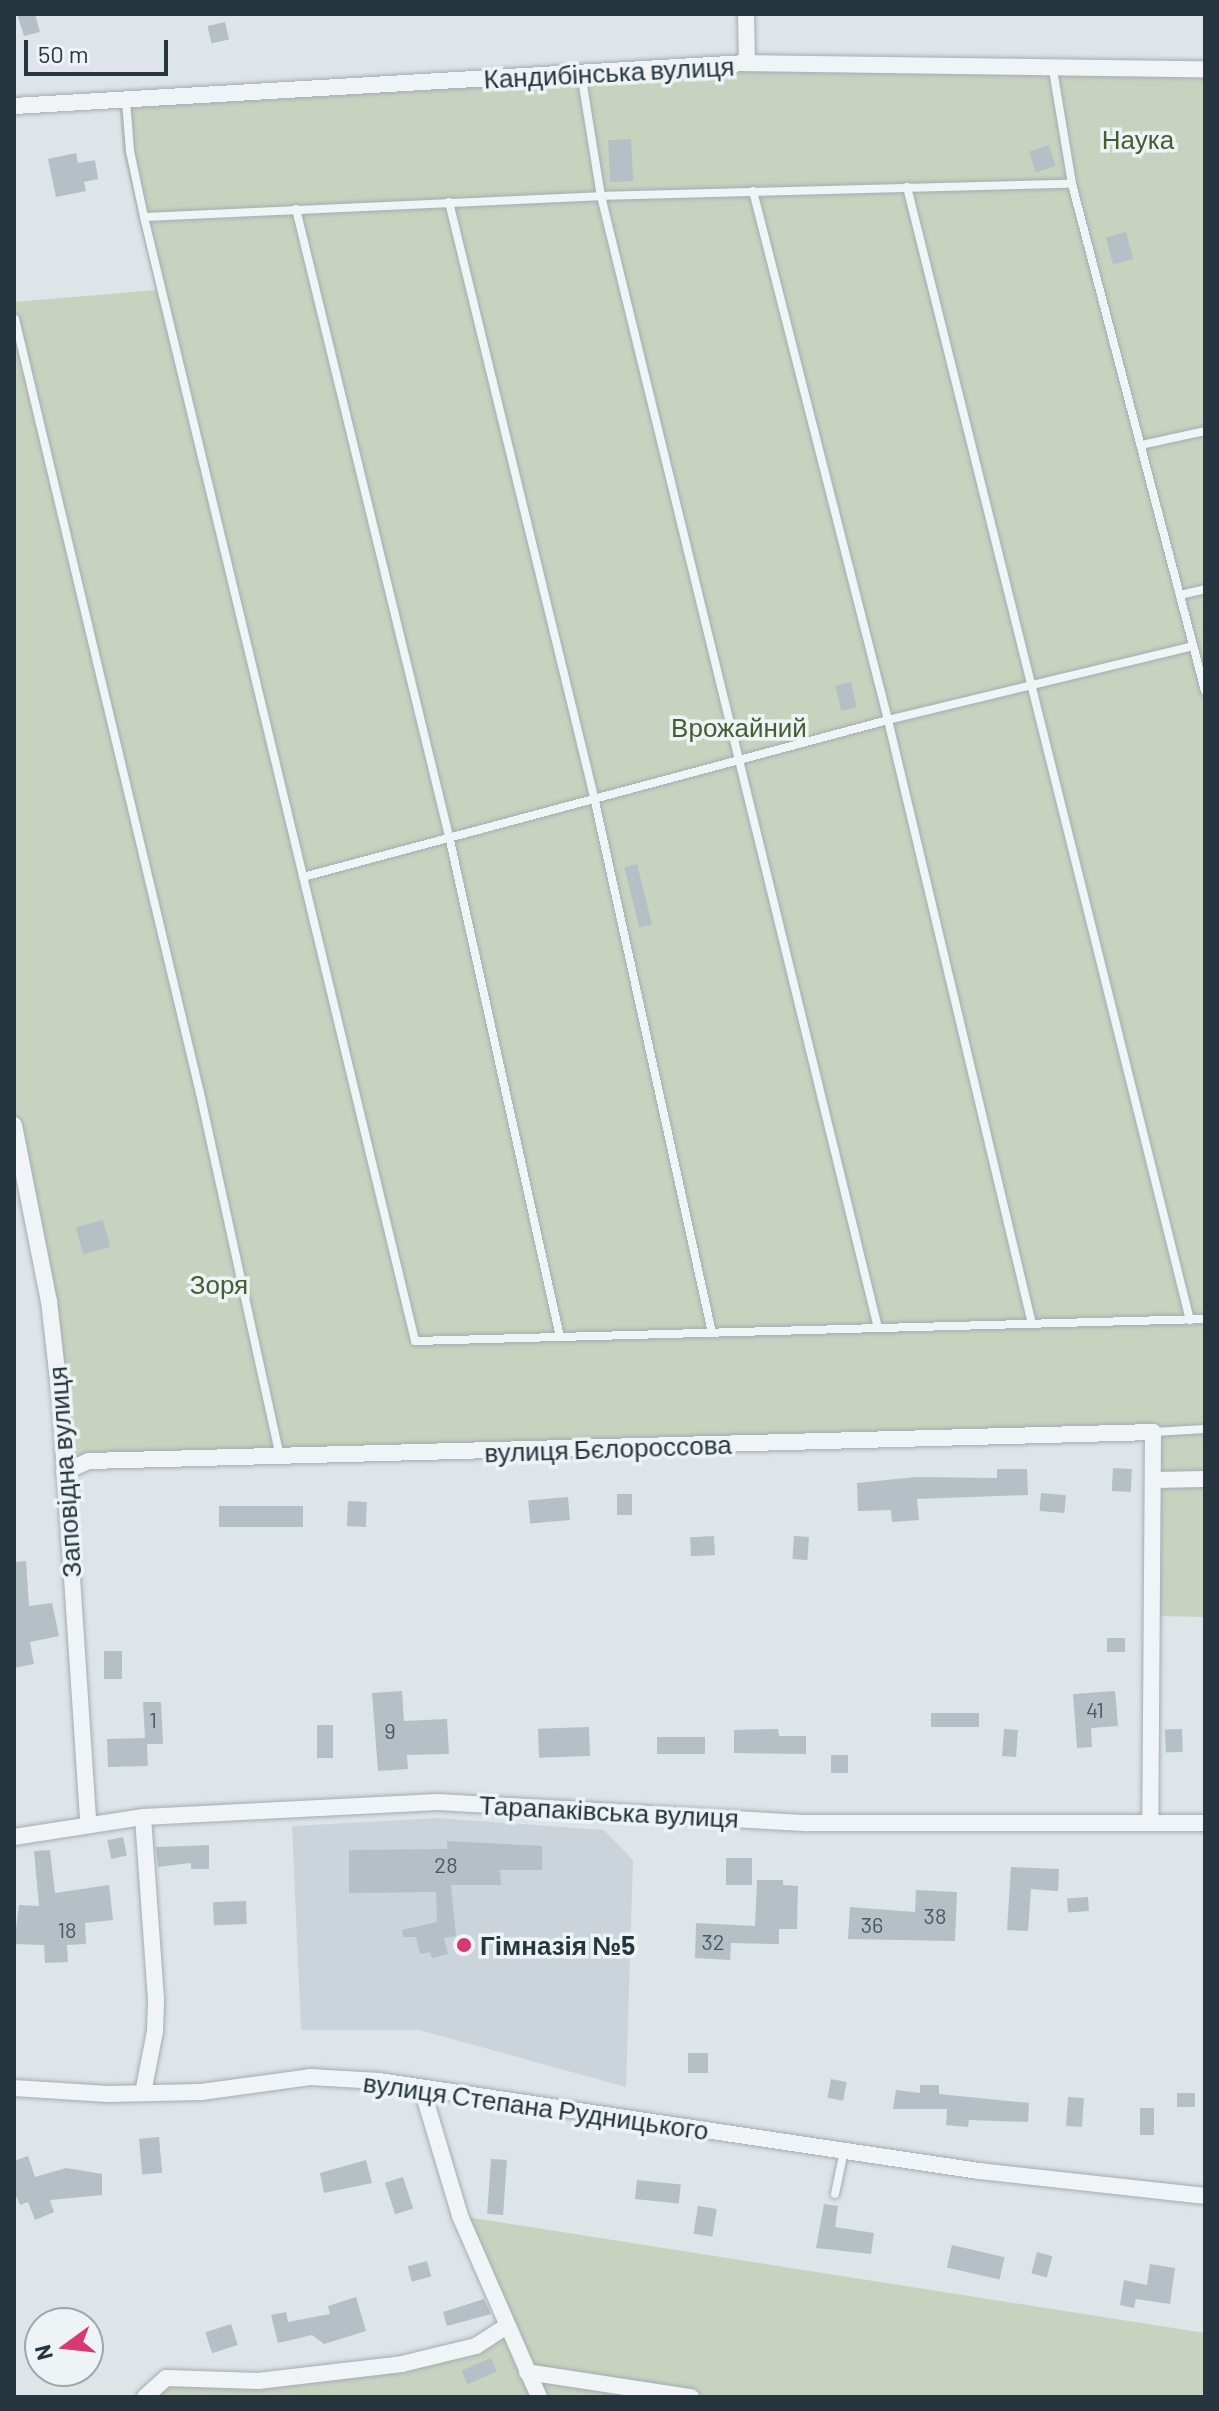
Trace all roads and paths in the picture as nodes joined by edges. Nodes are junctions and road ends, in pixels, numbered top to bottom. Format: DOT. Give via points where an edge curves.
graph roads {
  1 [pos="746,14"];
  2 [pos="747,63"];
  3 [pos="1205,69"];
  4 [pos="1053,70"];
  5 [pos="581,73"];
  6 [pos="126,101"];
  7 [pos="14,106"];
  8 [pos="1072,184"];
  9 [pos="907,187"];
  10 [pos="753,191"];
  11 [pos="601,196"];
  12 [pos="449,202"];
  13 [pos="296,209"];
  14 [pos="144,217"];
  15 [pos="15,319"];
  16 [pos="1205,431"];
  17 [pos="1141,445"];
  18 [pos="1205,589"];
  19 [pos="1180,595"];
  20 [pos="1193,646"];
  21 [pos="1031,684"];
  22 [pos="1205,691"];
  23 [pos="888,720"];
  24 [pos="741,761"];
  25 [pos="594,797"];
  26 [pos="449,836"];
  27 [pos="303,877"];
  28 [pos="14,1125"];
  29 [pos="1205,1319"];
  30 [pos="1190,1320"];
  31 [pos="1032,1324"];
  32 [pos="878,1328"];
  33 [pos="712,1333"];
  34 [pos="560,1337"];
  35 [pos="1205,1429"];
  36 [pos="1153,1432"];
  37 [pos="280,1457"];
  38 [pos="64,1472"];
  39 [pos="1205,1479"];
  40 [pos="1153,1480"];
  41 [pos="143,1817"];
  42 [pos="88,1823"];
  43 [pos="1150,1823"];
  44 [pos="1205,1823"];
  45 [pos="14,1837"];
  46 [pos="14,2088"];
  47 [pos="422,2089"];
  48 [pos="143,2093"];
  49 [pos="844,2151"];
  50 [pos="835,2194"];
  51 [pos="1205,2196"];
  52 [pos="507,2326"];
  53 [pos="527,2372"];
  54 [pos="145,2397"];
  55 [pos="539,2397"];
  56 [pos="691,2397"];
  1 -- 2 [label="street"];
  2 -- 4 [label="street, Кандибінська вулиця"];
  2 -- 5 [label="street, Кандибінська вулиця"];
  3 -- 4 [label="street, Кандибінська вулиця"];
  4 -- 8 [label="lane"];
  5 -- 6 [label="street, Кандибінська вулиця"];
  5 -- 11 [label="lane"];
  6 -- 7 [label="street, Кандибінська вулиця"];
  6 -- 14 [label="lane"];
  8 -- 9 [label="lane"];
  8 -- 17 [label="lane"];
  9 -- 10 [label="lane"];
  9 -- 21 [label="lane"];
  10 -- 11 [label="lane"];
  10 -- 23 [label="lane"];
  11 -- 12 [label="lane"];
  11 -- 24 [label="lane"];
  12 -- 13 [label="lane"];
  12 -- 25 [label="lane"];
  13 -- 14 [label="lane"];
  13 -- 26 [label="lane"];
  14 -- 27 [label="lane"];
  15 -- 37 [label="lane" via="200,1093"];
  16 -- 17 [label="lane"];
  17 -- 19 [label="lane"];
  18 -- 19 [label="lane"];
  19 -- 20 [label="lane"];
  20 -- 21 [label="lane"];
  20 -- 22 [label="lane"];
  21 -- 23 [label="lane"];
  21 -- 30 [label="lane"];
  23 -- 24 [label="lane"];
  23 -- 31 [label="lane"];
  24 -- 25 [label="lane"];
  24 -- 32 [label="lane"];
  25 -- 26 [label="lane"];
  25 -- 33 [label="lane"];
  26 -- 27 [label="lane"];
  26 -- 34 [label="lane"];
  27 -- 34 [label="lane" via="415,1341"];
  28 -- 38 [label="street, Заповідна вулиця" via="49,1301"];
  29 -- 30 [label="lane"];
  30 -- 31 [label="lane"];
  31 -- 32 [label="lane"];
  32 -- 33 [label="lane"];
  33 -- 34 [label="lane"];
  35 -- 36 [label="lane"];
  36 -- 37 [label="street, вулиця Бєлороссова"];
  36 -- 40 [label="street"];
  37 -- 38 [label="street, вулиця Бєлороссова" via="89,1461"];
  38 -- 42 [label="street, Заповідна вулиця"];
  39 -- 40 [label="street"];
  40 -- 43 [label="street"];
  41 -- 42 [label="street, Тарапаківська вулиця"];
  41 -- 43 [label="street, Тарапаківська вулиця" via="438,1802 807,1823"];
  41 -- 48 [label="street" via="156,2009"];
  42 -- 45 [label="street, Тарапаківська вулиця"];
  43 -- 44 [label="street, Тарапаківська вулиця"];
  46 -- 48 [label="street, вулиця Степана Рудницького" via="45,2094"];
  47 -- 48 [label="street, вулиця Степана Рудницького" via="310,2077 201,2092"];
  47 -- 49 [label="street, вулиця Степана Рудницького"];
  47 -- 52 [label="street" via="442,2168"];
  49 -- 50 [label="lane"];
  49 -- 51 [label="street, вулиця Степана Рудницького"];
  52 -- 53 [label="street"];
  52 -- 54 [label="street" via="476,2346 402,2364 258,2381 166,2378"];
  53 -- 55 [label="street"];
  53 -- 56 [label="street"];
}
